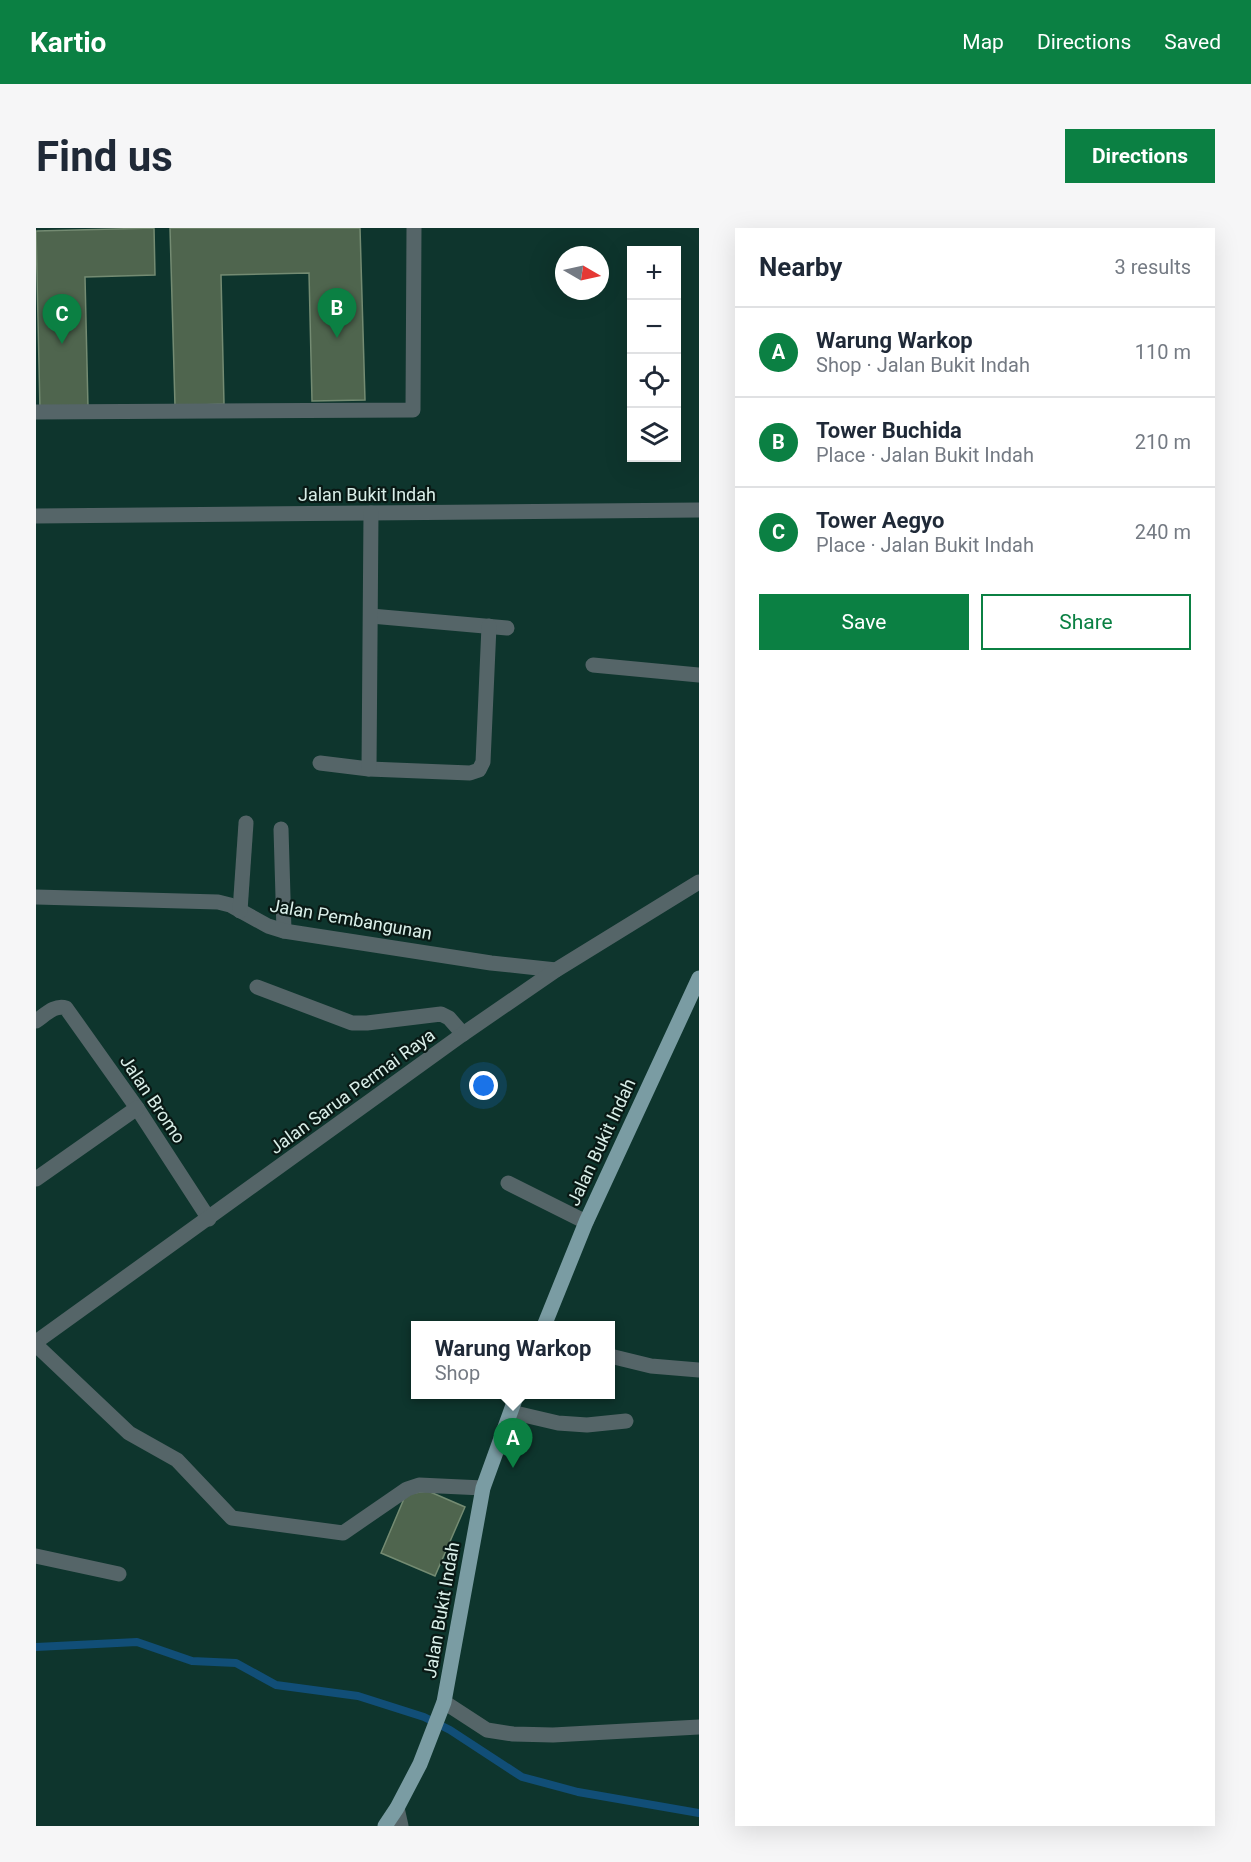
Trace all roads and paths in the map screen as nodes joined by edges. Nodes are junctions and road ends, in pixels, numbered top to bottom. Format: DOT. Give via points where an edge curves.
graph roads {
  1 [pos="414,228"];
  2 [pos="36,412"];
  3 [pos="699,510"];
  4 [pos="371,513"];
  5 [pos="36,516"];
  6 [pos="371,616"];
  7 [pos="489,626"];
  8 [pos="507,628"];
  9 [pos="592,665"];
  10 [pos="699,675"];
  11 [pos="320,763"];
  12 [pos="369,769"];
  13 [pos="246,823"];
  14 [pos="281,829"];
  15 [pos="699,882"];
  16 [pos="36,897"];
  17 [pos="240,911"];
  18 [pos="284,931"];
  19 [pos="556,970"];
  20 [pos="699,978"];
  21 [pos="257,987"];
  22 [pos="36,1021"];
  23 [pos="463,1034"];
  24 [pos="137,1108"];
  25 [pos="36,1179"];
  26 [pos="508,1183"];
  27 [pos="209,1219"];
  28 [pos="586,1222"];
  29 [pos="546,1321"];
  30 [pos="36,1344"];
  31 [pos="615,1357"];
  32 [pos="699,1370"];
  33 [pos="516,1399"];
  34 [pos="511,1412"];
  35 [pos="626,1421"];
  36 [pos="483,1488"];
  37 [pos="36,1556"];
  38 [pos="119,1574"];
  39 [pos="444,1702"];
  40 [pos="699,1727"];
  41 [pos="397,1808"];
  42 [pos="384,1826"];
  43 [pos="401,1826"];
  1 -- 2 [label="street" via="413,410"];
  3 -- 4 [label="street, Jalan Bukit Indah"];
  4 -- 5 [label="street, Jalan Bukit Indah"];
  4 -- 6 [label="street"];
  6 -- 7 [label="street"];
  6 -- 12 [label="street"];
  7 -- 8 [label="street"];
  7 -- 12 [label="street" via="483,762 479,770 470,773"];
  9 -- 10 [label="street"];
  11 -- 12 [label="street"];
  13 -- 17 [label="street"];
  14 -- 18 [label="street"];
  15 -- 19 [label="street, Jalan Sarua Permai Raya"];
  16 -- 17 [label="street, Jalan Pembangunan" via="218,902"];
  17 -- 18 [label="street, Jalan Pembangunan" via="261,924"];
  18 -- 19 [label="street, Jalan Pembangunan"];
  19 -- 23 [label="street, Jalan Sarua Permai Raya"];
  20 -- 28 [label="main road, Jalan Bukit Indah"];
  21 -- 23 [label="street" via="352,1023 441,1014"];
  22 -- 24 [label="street, Jalan Bromo" via="56,1007 66,1008"];
  23 -- 27 [label="street, Jalan Sarua Permai Raya"];
  24 -- 25 [label="street"];
  24 -- 27 [label="street, Jalan Bromo"];
  26 -- 28 [label="street"];
  27 -- 30 [label="street, Jalan Sarua Permai Raya"];
  28 -- 29 [label="main road, Jalan Bukit Indah"];
  30 -- 36 [label="street" via="129,1432 177,1460 231,1518 343,1533 407,1489 419,1485"];
  31 -- 32 [label="street" via="651,1366"];
  33 -- 34 [label="main road, Jalan Bukit Indah"];
  34 -- 35 [label="street" via="558,1423"];
  34 -- 36 [label="main road, Jalan Bukit Indah"];
  36 -- 39 [label="main road, Jalan Bukit Indah"];
  37 -- 38 [label="street"];
  39 -- 40 [label="street" via="487,1730 513,1734"];
  39 -- 41 [label="main road, Jalan Bukit Indah" via="420,1764"];
  41 -- 42 [label="main road, Jalan Bukit Indah"];
  41 -- 43 [label="street"];
}
